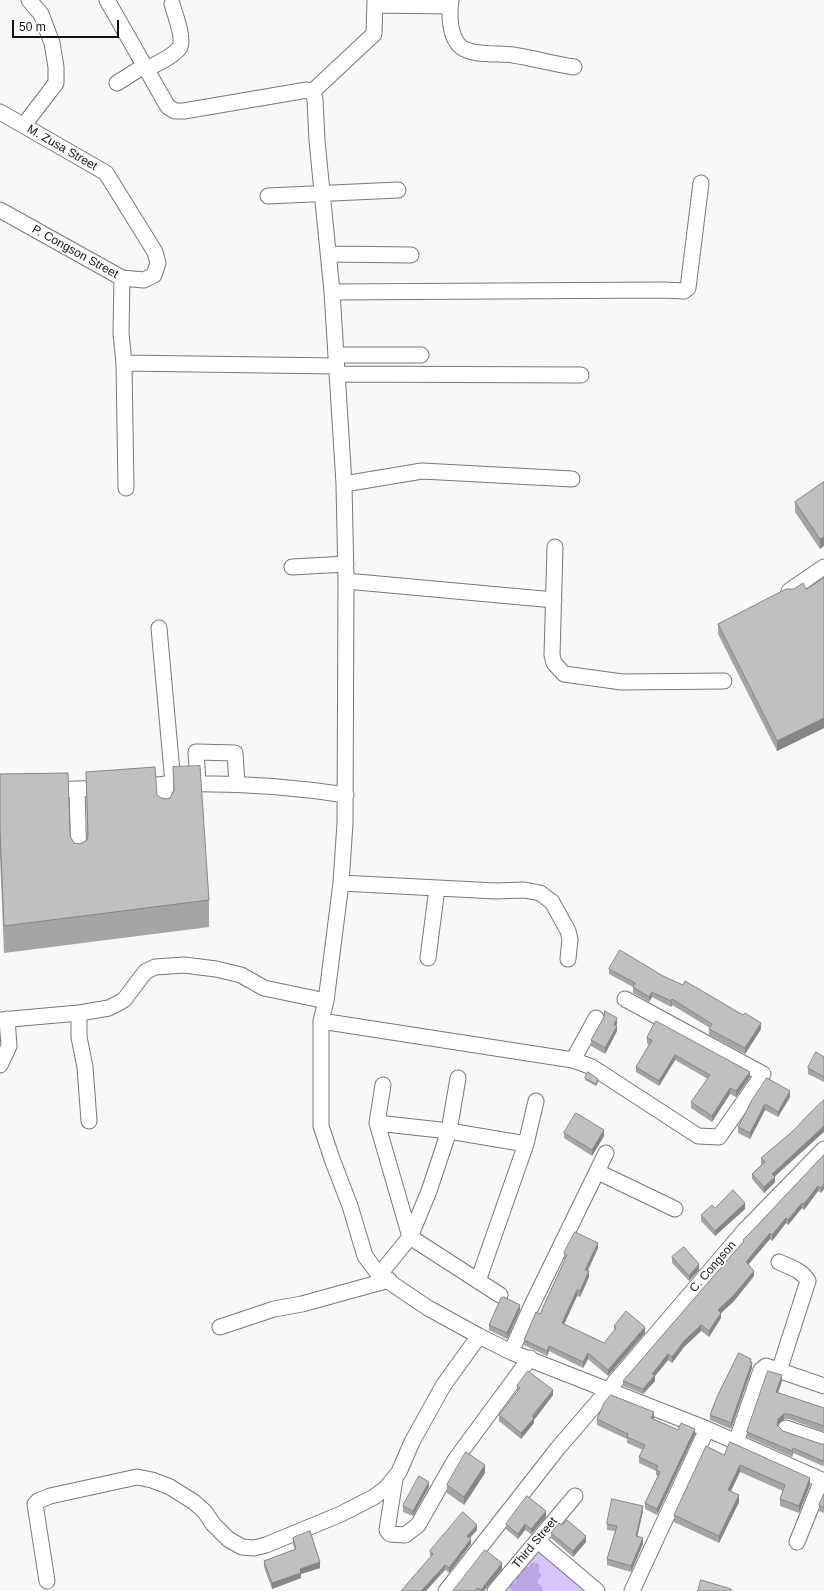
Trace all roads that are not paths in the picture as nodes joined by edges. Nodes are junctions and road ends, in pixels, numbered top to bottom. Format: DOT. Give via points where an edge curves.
graph roads {
  1 [pos="28,0"];
  2 [pos="107,0"];
  3 [pos="375,2"];
  4 [pos="451,3"];
  5 [pos="172,4"];
  6 [pos="574,67"];
  7 [pos="145,68"];
  8 [pos="116,83"];
  9 [pos="312,92"];
  10 [pos="0,112"];
  11 [pos="24,126"];
  12 [pos="701,183"];
  13 [pos="398,190"];
  14 [pos="322,194"];
  15 [pos="268,196"];
  16 [pos="0,210"];
  17 [pos="329,254"];
  18 [pos="411,255"];
  19 [pos="154,275"];
  20 [pos="122,278"];
  21 [pos="332,292"];
  22 [pos="421,355"];
  23 [pos="124,363"];
  24 [pos="336,365"];
  25 [pos="581,375"];
  26 [pos="572,479"];
  27 [pos="344,484"];
  28 [pos="126,488"];
  29 [pos="555,547"];
  30 [pos="346,564"];
  31 [pos="292,567"];
  32 [pos="824,567"];
  33 [pos="346,582"];
  34 [pos="790,591"];
  35 [pos="554,600"];
  36 [pos="159,628"];
  37 [pos="724,681"];
  38 [pos="168,783"];
  39 [pos="198,784"];
  40 [pos="237,784"];
  41 [pos="77,790"];
  42 [pos="31,791"];
  43 [pos="346,795"];
  44 [pos="165,817"];
  45 [pos="79,862"];
  46 [pos="341,883"];
  47 [pos="437,888"];
  48 [pos="428,958"];
  49 [pos="568,959"];
  50 [pos="625,999"];
  51 [pos="326,1001"];
  52 [pos="79,1013"];
  53 [pos="596,1018"];
  54 [pos="3,1020"];
  55 [pos="321,1021"];
  56 [pos="573,1060"];
  57 [pos="0,1065"];
  58 [pos="458,1078"];
  59 [pos="383,1084"];
  60 [pos="536,1101"];
  61 [pos="89,1122"];
  62 [pos="377,1123"];
  63 [pos="449,1131"];
  64 [pos="526,1144"];
  65 [pos="824,1149"];
  66 [pos="606,1153"];
  67 [pos="598,1172"];
  68 [pos="675,1209"];
  69 [pos="410,1237"];
  70 [pos="779,1262"];
  71 [pos="384,1278"];
  72 [pos="478,1281"];
  73 [pos="500,1295"];
  74 [pos="220,1327"];
  75 [pos="479,1336"];
  76 [pos="511,1352"];
  77 [pos="530,1358"];
  78 [pos="779,1371"];
  79 [pos="824,1386"];
  80 [pos="608,1390"];
  81 [pos="786,1428"];
  82 [pos="707,1429"];
  83 [pos="824,1441"];
  84 [pos="736,1442"];
  85 [pos="395,1478"];
  86 [pos="823,1480"];
  87 [pos="575,1496"];
  88 [pos="538,1541"];
  89 [pos="797,1542"];
  90 [pos="47,1580"];
  91 [pos="446,1591"];
  92 [pos="495,1591"];
  93 [pos="597,1591"];
  94 [pos="632,1591"];
  1 -- 11 [label="street" via="41,14 52,43 56,83"];
  2 -- 7 [label="street"];
  3 -- 4 [label="street"];
  3 -- 9 [label="street" via="374,34"];
  4 -- 6 [label="street" via="450,22 461,47 472,52 513,55"];
  5 -- 7 [label="street" via="181,38 180,47 171,55"];
  7 -- 8 [label="street"];
  7 -- 9 [label="street" via="168,107 174,111 306,90"];
  9 -- 14 [label="street" via="315,99"];
  10 -- 11 [label="street, M. Zusa Street"];
  11 -- 19 [label="street, M. Zusa Street" via="106,173 155,252 158,263"];
  12 -- 21 [label="street" via="688,288 684,291"];
  13 -- 14 [label="street"];
  14 -- 15 [label="street"];
  14 -- 17 [label="street"];
  16 -- 20 [label="street, P. Congson Street"];
  17 -- 18 [label="street"];
  17 -- 21 [label="street"];
  19 -- 20 [label="street, P. Congson Street" via="144,280"];
  20 -- 23 [label="street"];
  21 -- 24 [label="street"];
  22 -- 24 [label="street"];
  23 -- 24 [label="street"];
  23 -- 28 [label="street"];
  24 -- 25 [label="street"];
  24 -- 27 [label="street"];
  26 -- 27 [label="street" via="422,471"];
  27 -- 30 [label="street"];
  29 -- 35 [label="street"];
  30 -- 31 [label="street"];
  30 -- 33 [label="street"];
  32 -- 34 [label="street"];
  33 -- 35 [label="street"];
  33 -- 43 [label="street"];
  35 -- 37 [label="street" via="552,655 554,663 564,674 622,682"];
  36 -- 38 [label="street"];
  38 -- 39 [label="street"];
  38 -- 41 [label="street"];
  38 -- 44 [label="street"];
  39 -- 40 [label="street"];
  39 -- 40 [label="street" via="196,752 235,753"];
  40 -- 43 [label="street"];
  41 -- 42 [label="street"];
  41 -- 45 [label="street"];
  43 -- 46 [label="street"];
  46 -- 47 [label="street"];
  46 -- 51 [label="street"];
  47 -- 48 [label="street"];
  47 -- 49 [label="street" via="496,892 524,890 540,893 552,902 565,924 570,939"];
  50 -- 56 [label="street" via="763,1074 719,1137 698,1136 592,1067"];
  51 -- 52 [label="street" via="264,988 241,975 184,965 155,967 145,972 124,1000 109,1008"];
  51 -- 55 [label="street"];
  52 -- 54 [label="street"];
  52 -- 61 [label="street" via="78,1037 85,1067"];
  53 -- 56 [label="street"];
  54 -- 57 [label="street" via="9,1046"];
  55 -- 56 [label="street"];
  55 -- 71 [label="street" via="321,1126 365,1256"];
  58 -- 63 [label="street"];
  59 -- 62 [label="street"];
  60 -- 64 [label="street"];
  62 -- 63 [label="street"];
  62 -- 69 [label="street"];
  63 -- 64 [label="street"];
  63 -- 69 [label="street"];
  64 -- 72 [label="street"];
  65 -- 80 [label="street, C. Congson" via="745,1230"];
  66 -- 67 [label="street"];
  67 -- 68 [label="street"];
  67 -- 76 [label="street"];
  69 -- 71 [label="street"];
  69 -- 72 [label="street"];
  70 -- 78 [label="street" via="799,1271 808,1281"];
  71 -- 74 [label="street"];
  71 -- 75 [label="street" via="428,1308"];
  72 -- 73 [label="street"];
  75 -- 76 [label="street"];
  75 -- 85 [label="street" via="443,1386"];
  76 -- 77 [label="street"];
  77 -- 80 [label="street"];
  77 -- 85 [label="street" via="455,1460 422,1520 402,1535 392,1535 387,1530"];
  78 -- 79 [label="street"];
  78 -- 84 [label="street" via="766,1366 761,1370"];
  80 -- 82 [label="street"];
  80 -- 91 [label="street, C. Congson" via="558,1448"];
  81 -- 83 [label="street"];
  82 -- 84 [label="street"];
  82 -- 94 [label="street"];
  84 -- 86 [label="street"];
  85 -- 90 [label="street" via="374,1497 341,1514 254,1548 242,1547 228,1539 194,1502 152,1480 137,1477 50,1496 35,1504"];
  86 -- 89 [label="street"];
  87 -- 88 [label="street, Third Street"];
  88 -- 92 [label="street, Third Street"];
  88 -- 93 [label="street"];
}
